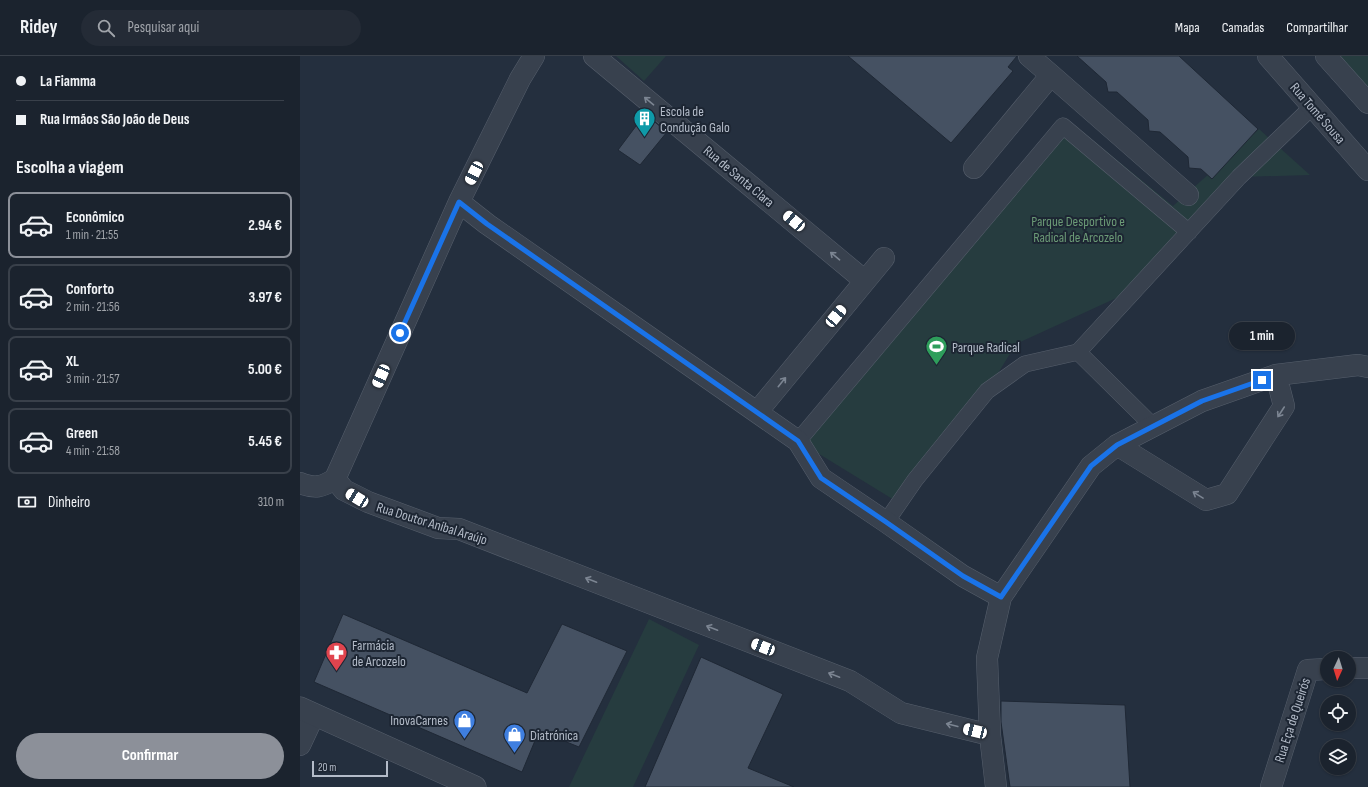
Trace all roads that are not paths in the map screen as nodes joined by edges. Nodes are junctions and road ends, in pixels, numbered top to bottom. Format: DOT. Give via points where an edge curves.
graph roads {
  1 [pos="527,56"];
  2 [pos="534,56"];
  3 [pos="594,56"];
  4 [pos="1029,56"];
  5 [pos="1268,56"];
  6 [pos="1326,56"];
  7 [pos="1051,75"];
  8 [pos="520,79"];
  9 [pos="1368,103"];
  10 [pos="1312,106"];
  11 [pos="974,168"];
  12 [pos="1368,170"];
  13 [pos="1188,195"];
  14 [pos="459,202"];
  15 [pos="1189,232"];
  16 [pos="884,258"];
  17 [pos="865,280"];
  18 [pos="1078,352"];
  19 [pos="1368,367"];
  20 [pos="1276,375"];
  21 [pos="757,412"];
  22 [pos="1153,426"];
  23 [pos="798,441"];
  24 [pos="1117,445"];
  25 [pos="335,478"];
  26 [pos="300,484"];
  27 [pos="886,522"];
  28 [pos="1001,597"];
  29 [pos="1356,668"];
  30 [pos="1368,668"];
  31 [pos="1320,669"];
  32 [pos="307,711"];
  33 [pos="990,735"];
  34 [pos="300,745"];
  35 [pos="475,787"];
  36 [pos="996,787"];
  37 [pos="1270,787"];
  1 -- 8 [label="street"];
  2 -- 8 [label="street"];
  17 -- 3 [label="street, Rua de Santa Clara, one-way"];
  4 -- 7 [label="street"];
  5 -- 10 [label="street, Rua Tomé Sousa"];
  6 -- 9 [label="street"];
  7 -- 11 [label="street"];
  7 -- 13 [label="street"];
  8 -- 14 [label="street"];
  10 -- 12 [label="street, Rua Tomé Sousa"];
  10 -- 15 [label="street" via="1239,177"];
  14 -- 21 [label="street"];
  14 -- 25 [label="street"];
  15 -- 18 [label="street"];
  15 -- 23 [label="street" via="1063,126"];
  16 -- 17 [label="street"];
  21 -- 17 [label="street, one-way"];
  18 -- 22 [label="street"];
  18 -- 27 [label="street" via="1025,364 987,391 915,480"];
  19 -- 20 [label="street" via="1358,365"];
  20 -- 22 [label="street" via="1202,401"];
  20 -- 24 [label="street, one-way" via="1284,406 1227,494 1206,500"];
  21 -- 23 [label="street"];
  22 -- 24 [label="street"];
  23 -- 27 [label="street" via="821,478"];
  24 -- 28 [label="street" via="1091,466"];
  25 -- 26 [label="street" via="323,486"];
  33 -- 25 [label="street, Rua Doutor Aníbal Araújo, one-way" via="901,713 850,681 459,529 438,528 368,502 344,490"];
  27 -- 28 [label="street" via="963,576"];
  28 -- 33 [label="street" via="987,658"];
  29 -- 30 [label="street"];
  31 -- 37 [label="street, Rua Eça de Queirós" via="1308,670"];
  32 -- 34 [label="street"];
  32 -- 35 [label="street"];
  33 -- 36 [label="street"];
}
